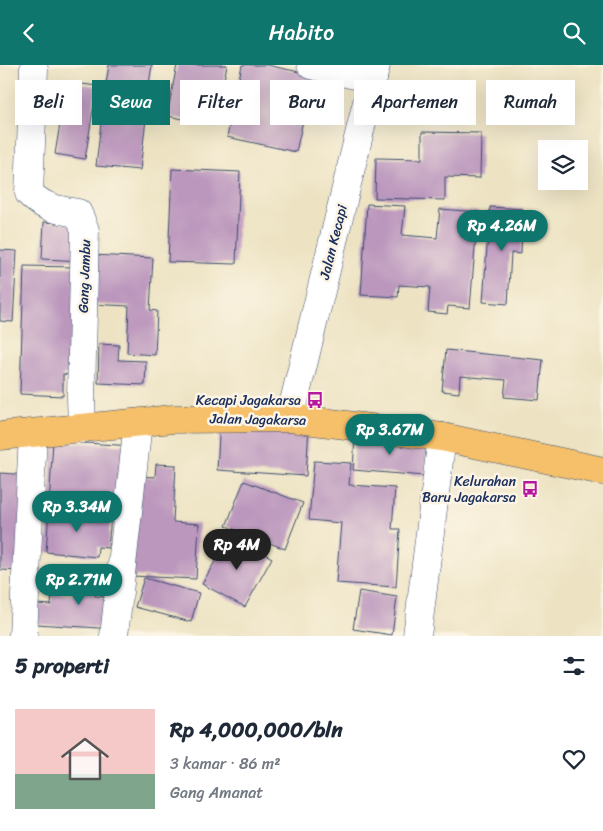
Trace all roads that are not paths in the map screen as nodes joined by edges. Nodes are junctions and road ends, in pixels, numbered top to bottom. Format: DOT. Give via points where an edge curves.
graph roads {
  1 [pos="311,65"];
  2 [pos="34,69"];
  3 [pos="375,72"];
  4 [pos="290,418"];
  5 [pos="138,423"];
  6 [pos="82,429"];
  7 [pos="33,434"];
  8 [pos="0,436"];
  9 [pos="442,437"];
  10 [pos="603,471"];
  11 [pos="23,636"];
  12 [pos="114,636"];
  13 [pos="417,636"];
  1 -- 3 [label="street"];
  2 -- 6 [label="street, Gang Jambu" via="29,193 38,203 78,213 85,230"];
  3 -- 4 [label="street, Jalan Kecapi"];
  4 -- 5 [label="main road, Jalan Jagakarsa" via="218,417"];
  4 -- 9 [label="main road, Jalan Jagakarsa"];
  5 -- 6 [label="main road, Jalan Jagakarsa"];
  5 -- 12 [label="street"];
  6 -- 7 [label="main road, Jalan Jagakarsa"];
  7 -- 8 [label="main road, Jalan Jagakarsa"];
  7 -- 11 [label="street"];
  9 -- 10 [label="main road, Jalan Jagakarsa"];
  9 -- 13 [label="street"];
}
